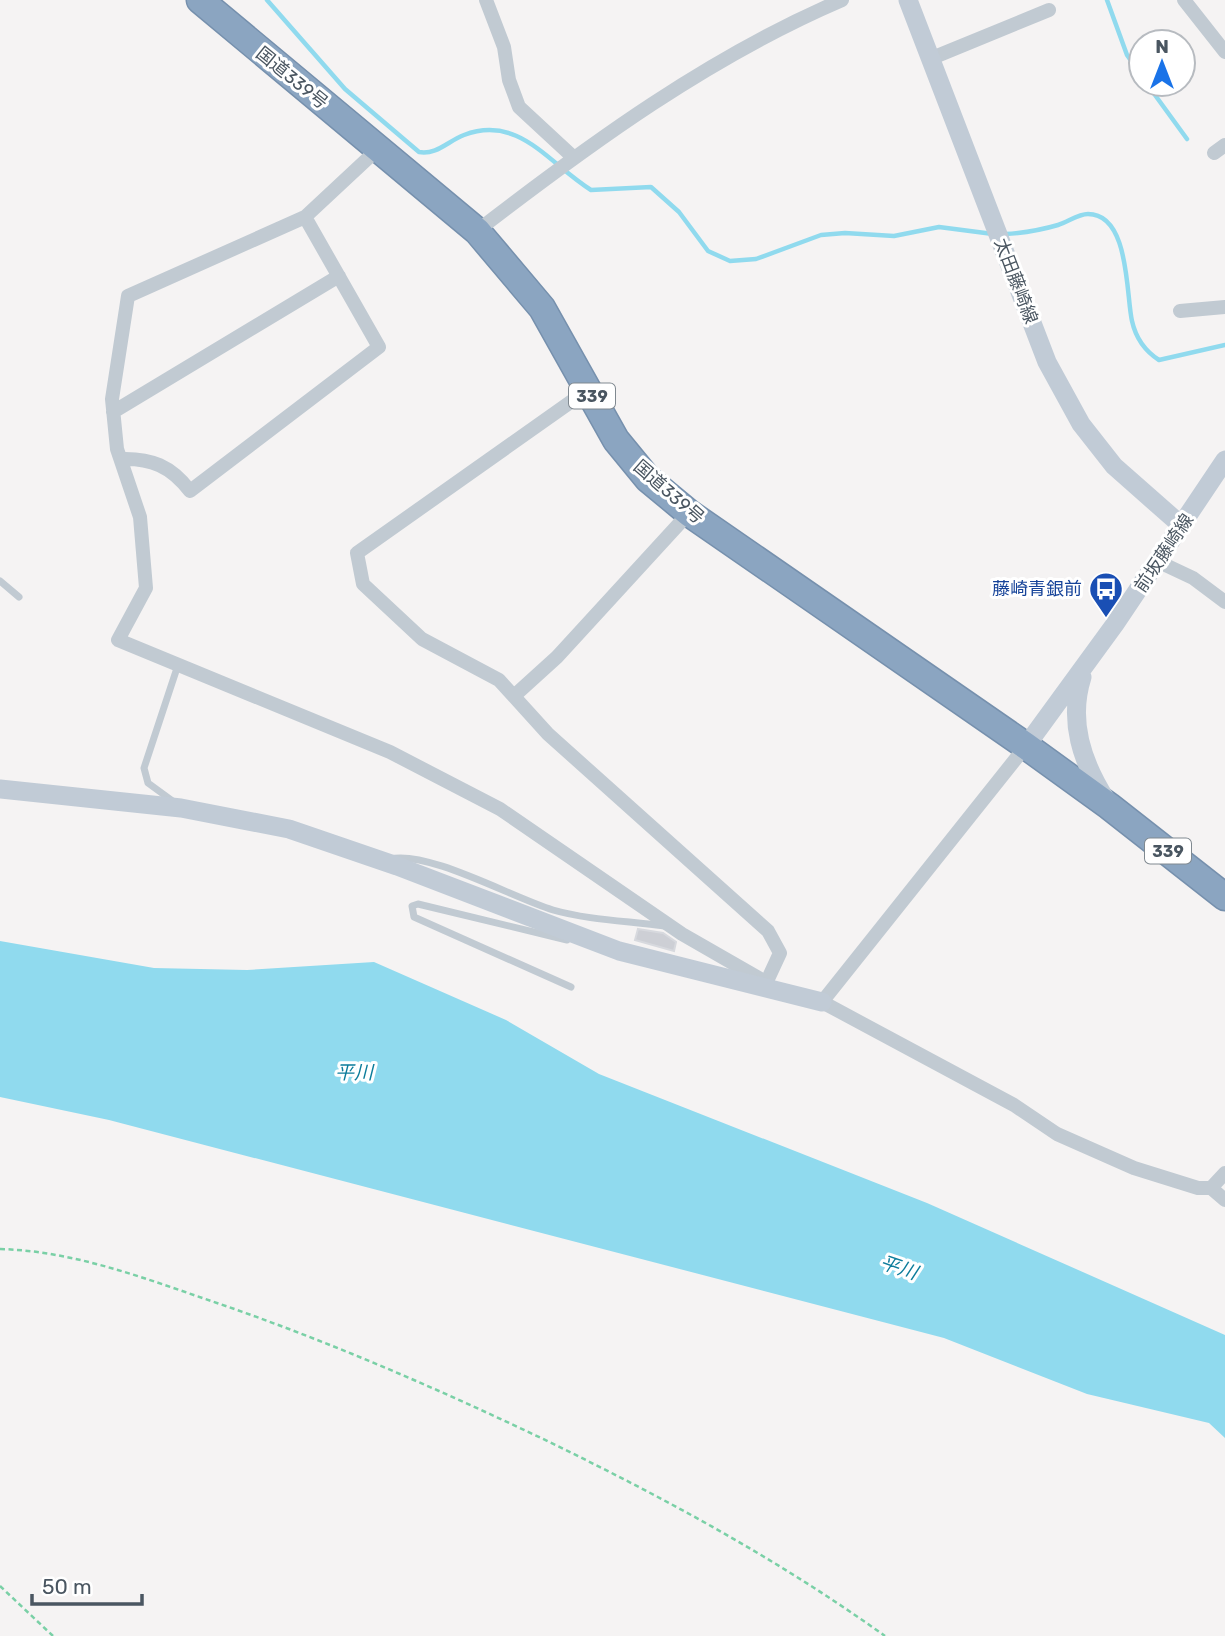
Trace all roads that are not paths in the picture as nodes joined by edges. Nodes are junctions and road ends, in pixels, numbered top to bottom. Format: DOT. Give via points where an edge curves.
graph roads {
  1 [pos="200,0"];
  2 [pos="486,0"];
  3 [pos="842,0"];
  4 [pos="908,0"];
  5 [pos="1184,0"];
  6 [pos="1049,10"];
  7 [pos="1225,52"];
  8 [pos="932,58"];
  9 [pos="379,148"];
  10 [pos="573,157"];
  11 [pos="305,217"];
  12 [pos="478,231"];
  13 [pos="339,276"];
  14 [pos="1225,307"];
  15 [pos="1180,311"];
  16 [pos="589,389"];
  17 [pos="113,412"];
  18 [pos="121,459"];
  19 [pos="1225,460"];
  20 [pos="689,513"];
  21 [pos="1182,526"];
  22 [pos="1159,562"];
  23 [pos="0,581"];
  24 [pos="19,597"];
  25 [pos="1225,602"];
  26 [pos="178,665"];
  27 [pos="1084,669"];
  28 [pos="514,696"];
  29 [pos="1026,746"];
  30 [pos="0,789"];
  31 [pos="1109,806"];
  32 [pos="181,808"];
  33 [pos="383,861"];
  34 [pos="1225,897"];
  35 [pos="674,928"];
  36 [pos="619,951"];
  37 [pos="769,985"];
  38 [pos="571,988"];
  39 [pos="822,1002"];
  40 [pos="1225,1173"];
  41 [pos="1211,1188"];
  42 [pos="1225,1200"];
  1 -- 9 [label="highway, 国道339号 / 339"];
  2 -- 10 [label="street" via="519,107"];
  3 -- 10 [label="street" via="764,36"];
  4 -- 8 [label="main road, 太田藤崎線"];
  5 -- 7 [label="street"];
  6 -- 8 [label="street"];
  8 -- 21 [label="main road, 太田藤崎線" via="1047,362 1081,424 1114,466"];
  9 -- 11 [label="street"];
  9 -- 12 [label="highway, 国道339号 / 339"];
  10 -- 12 [label="street"];
  11 -- 13 [label="street"];
  11 -- 17 [label="street" via="128,296"];
  12 -- 16 [label="highway, 国道339号 / 339" via="542,308"];
  13 -- 17 [label="street"];
  13 -- 18 [label="street" via="379,348 190,491 177,474 147,458"];
  14 -- 15 [label="street"];
  16 -- 20 [label="highway, 国道339号 / 339" via="629,458"];
  16 -- 28 [label="street" via="357,553 363,584 422,639 499,680"];
  17 -- 18 [label="street"];
  18 -- 26 [label="street" via="140,517 146,588 118,640"];
  19 -- 21 [label="main road, 前坂藤崎線"];
  20 -- 28 [label="street" via="557,657"];
  20 -- 29 [label="highway, 国道339号 / 339"];
  21 -- 22 [label="main road, 前坂藤崎線"];
  22 -- 25 [label="street" via="1193,578"];
  22 -- 27 [label="main road, 前坂藤崎線"];
  23 -- 24 [label="lane"];
  26 -- 32 [label="lane" via="144,768 148,783"];
  26 -- 35 [label="street" via="390,752 500,809"];
  27 -- 29 [label="main road, 前坂藤崎線"];
  27 -- 31 [label="main road" via="1076,705 1077,731 1086,764"];
  28 -- 37 [label="street" via="548,734 768,930 780,953"];
  29 -- 31 [label="highway, 国道339号 / 339"];
  29 -- 39 [label="street"];
  30 -- 32 [label="main road"];
  31 -- 34 [label="highway, 国道339号 / 339"];
  32 -- 33 [label="main road" via="289,829"];
  33 -- 35 [label="lane" via="401,856 554,910"];
  33 -- 36 [label="main road"];
  35 -- 37 [label="street"];
  36 -- 37 [label="main road"];
  36 -- 38 [label="lane" via="412,906 414,918"];
  37 -- 39 [label="main road"];
  39 -- 41 [label="street" via="1014,1105 1057,1134 1135,1168"];
  40 -- 41 [label="street"];
  41 -- 42 [label="street"];
}
